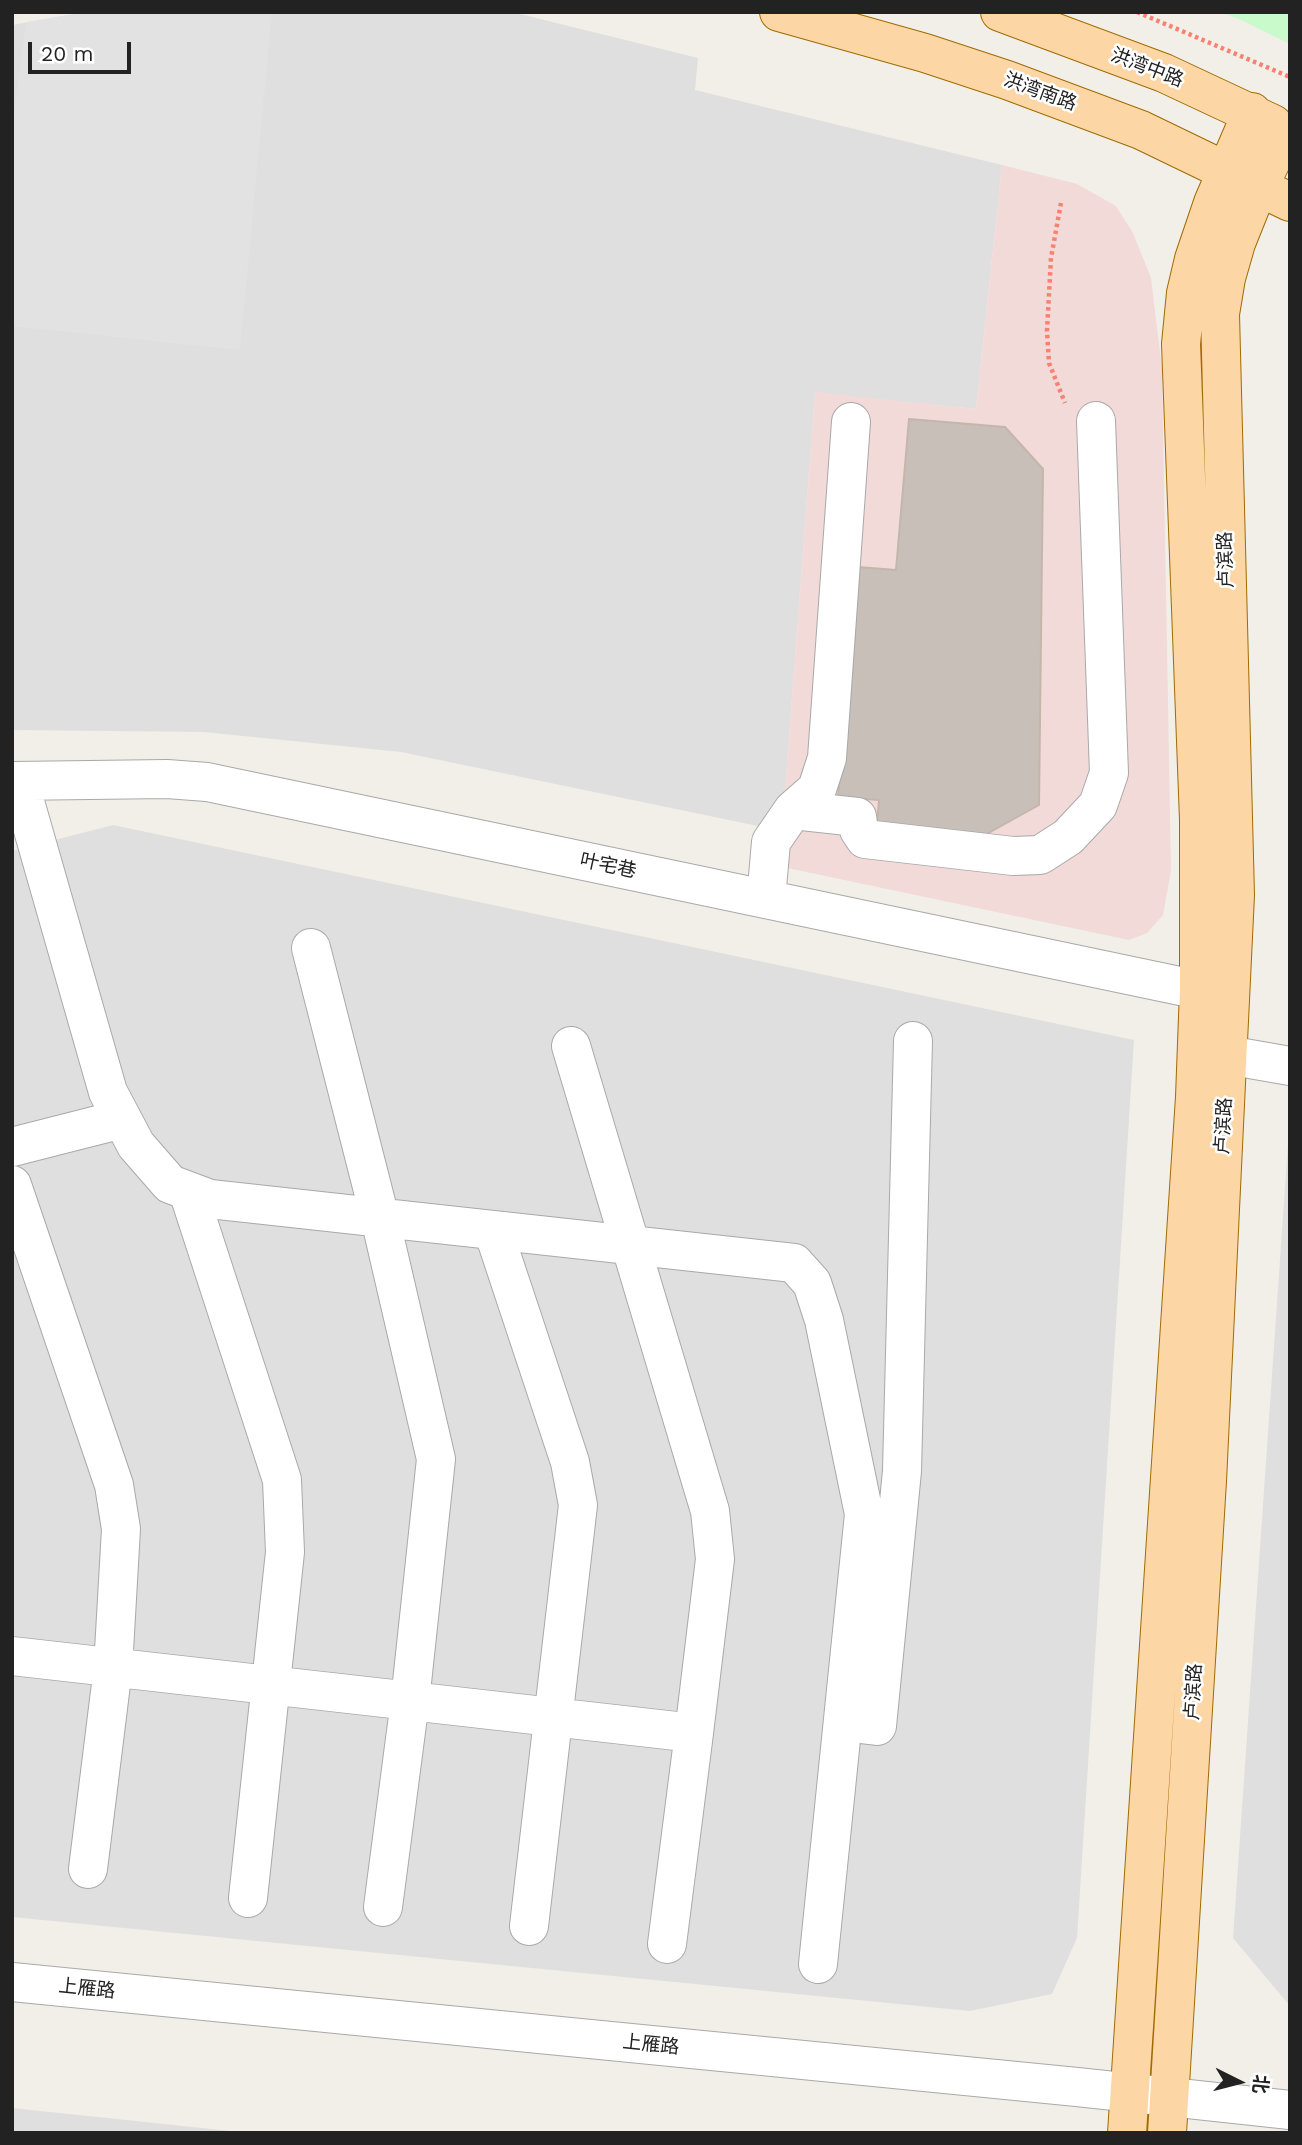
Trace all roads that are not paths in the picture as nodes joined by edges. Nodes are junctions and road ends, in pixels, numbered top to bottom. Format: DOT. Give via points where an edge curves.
graph roads {
  1 [pos="779,12"];
  2 [pos="1000,12"];
  3 [pos="1251,113"];
  4 [pos="1288,132"];
  5 [pos="1258,187"];
  6 [pos="1096,421"];
  7 [pos="851,422"];
  8 [pos="16,781"];
  9 [pos="793,810"];
  10 [pos="766,900"];
  11 [pos="311,948"];
  12 [pos="1199,990"];
  13 [pos="913,1041"];
  14 [pos="571,1046"];
  15 [pos="1227,1055"];
  16 [pos="1290,1066"];
  17 [pos="122,1119"];
  18 [pos="12,1147"];
  19 [pos="12,1185"];
  20 [pos="188,1191"];
  21 [pos="380,1218"];
  22 [pos="493,1230"];
  23 [pos="632,1246"];
  24 [pos="881,1516"];
  25 [pos="12,1656"];
  26 [pos="113,1668"];
  27 [pos="272,1686"];
  28 [pos="410,1701"];
  29 [pos="554,1717"];
  30 [pos="694,1732"];
  31 [pos="88,1869"];
  32 [pos="248,1898"];
  33 [pos="383,1907"];
  34 [pos="529,1926"];
  35 [pos="667,1944"];
  36 [pos="818,1964"];
  37 [pos="12,1982"];
  38 [pos="1129,2093"];
  39 [pos="1290,2110"];
  40 [pos="1168,2115"];
  41 [pos="1126,2133"];
  1 -- 5 [label="main road, 洪湾南路" via="1007,80 1140,130"];
  2 -- 3 [label="main road, 洪湾中路" via="1164,73"];
  3 -- 4 [label="main road, 洪湾中路"];
  3 -- 5 [label="main road"];
  4 -- 5 [label="main road, 卢滨路"];
  5 -- 12 [label="main road" via="1213,203 1191,270 1181,344 1199,820"];
  5 -- 15 [label="main road, 卢滨路" via="1233,254 1220,314 1235,895"];
  6 -- 9 [label="street" via="1109,773 1098,805 1069,837 1040,855 1013,856 865,839 857,817"];
  7 -- 9 [label="street" via="827,758 817,789"];
  8 -- 10 [label="street, 叶宅巷" via="207,782"];
  8 -- 17 [label="street" via="108,1092"];
  9 -- 10 [label="street" via="771,842"];
  10 -- 12 [label="street, 叶宅巷"];
  11 -- 21 [label="street"];
  12 -- 38 [label="main road"];
  13 -- 24 [label="street" via="902,1471"];
  14 -- 23 [label="street"];
  15 -- 16 [label="street"];
  15 -- 40 [label="main road, 卢滨路" via="1207,1481"];
  17 -- 18 [label="street"];
  17 -- 20 [label="street" via="136,1145 170,1184"];
  19 -- 26 [label="street" via="114,1485 121,1529"];
  20 -- 21 [label="street" via="209,1199"];
  20 -- 27 [label="street" via="282,1480 285,1552"];
  21 -- 22 [label="street"];
  21 -- 28 [label="street" via="436,1459"];
  22 -- 23 [label="street"];
  22 -- 29 [label="street" via="570,1462 578,1505"];
  23 -- 24 [label="street" via="794,1264 812,1283"];
  23 -- 30 [label="street" via="710,1511 715,1559"];
  24 -- 36 [label="street" via="843,1722"];
  25 -- 26 [label="street"];
  26 -- 27 [label="street"];
  26 -- 31 [label="street"];
  27 -- 28 [label="street"];
  27 -- 32 [label="street"];
  28 -- 29 [label="street"];
  28 -- 33 [label="street"];
  29 -- 30 [label="street"];
  29 -- 34 [label="street"];
  30 -- 35 [label="street"];
  37 -- 38 [label="street, 上雁路"];
  38 -- 40 [label="street, 上雁路"];
  38 -- 41 [label="main road"];
  39 -- 40 [label="street, 上雁路"];
}
